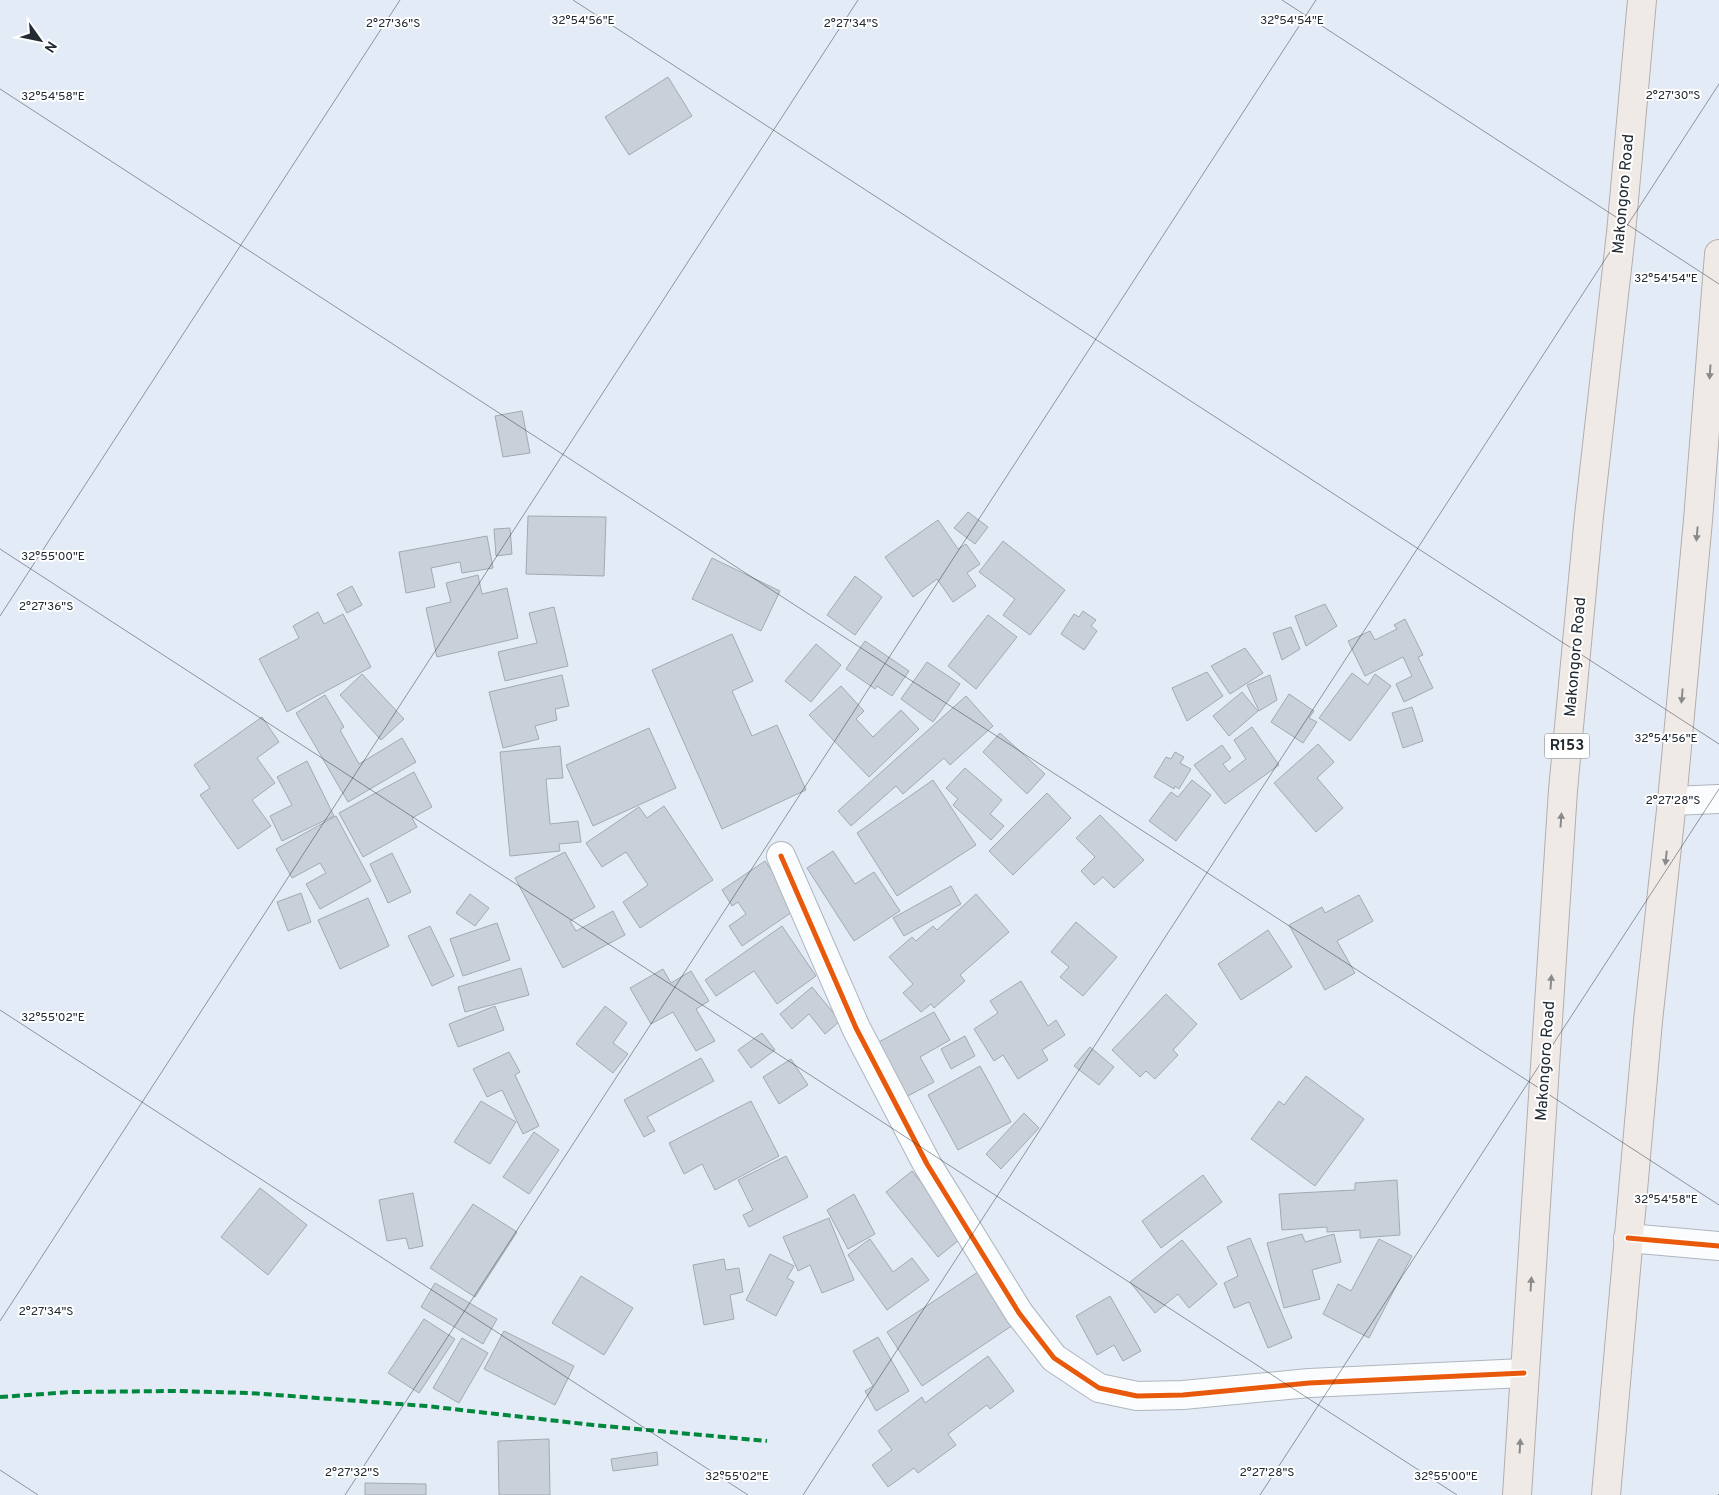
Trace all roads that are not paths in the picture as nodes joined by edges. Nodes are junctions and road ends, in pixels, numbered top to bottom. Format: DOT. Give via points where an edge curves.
graph roads {
  1 [pos="1642,0"];
  2 [pos="1718,269"];
  3 [pos="1719,799"];
  4 [pos="1672,801"];
  5 [pos="781,856"];
  6 [pos="1628,1238"];
  7 [pos="1719,1246"];
  8 [pos="1524,1373"];
  9 [pos="1518,1495"];
  10 [pos="1606,1495"];
  8 -- 1 [label="main road, Makongoro Road / R153, one-way" via="1563,790"];
  2 -- 4 [label="main road, one-way"];
  3 -- 4 [label="street"];
  4 -- 6 [label="main road, one-way"];
  5 -- 8 [label="street" via="856,1028 927,1164 1018,1313 1054,1358 1099,1388 1137,1396 1184,1395 1309,1383"];
  6 -- 7 [label="street"];
  6 -- 10 [label="main road"];
  9 -- 8 [label="main road, Makongoro Road / R153, one-way"];
}
